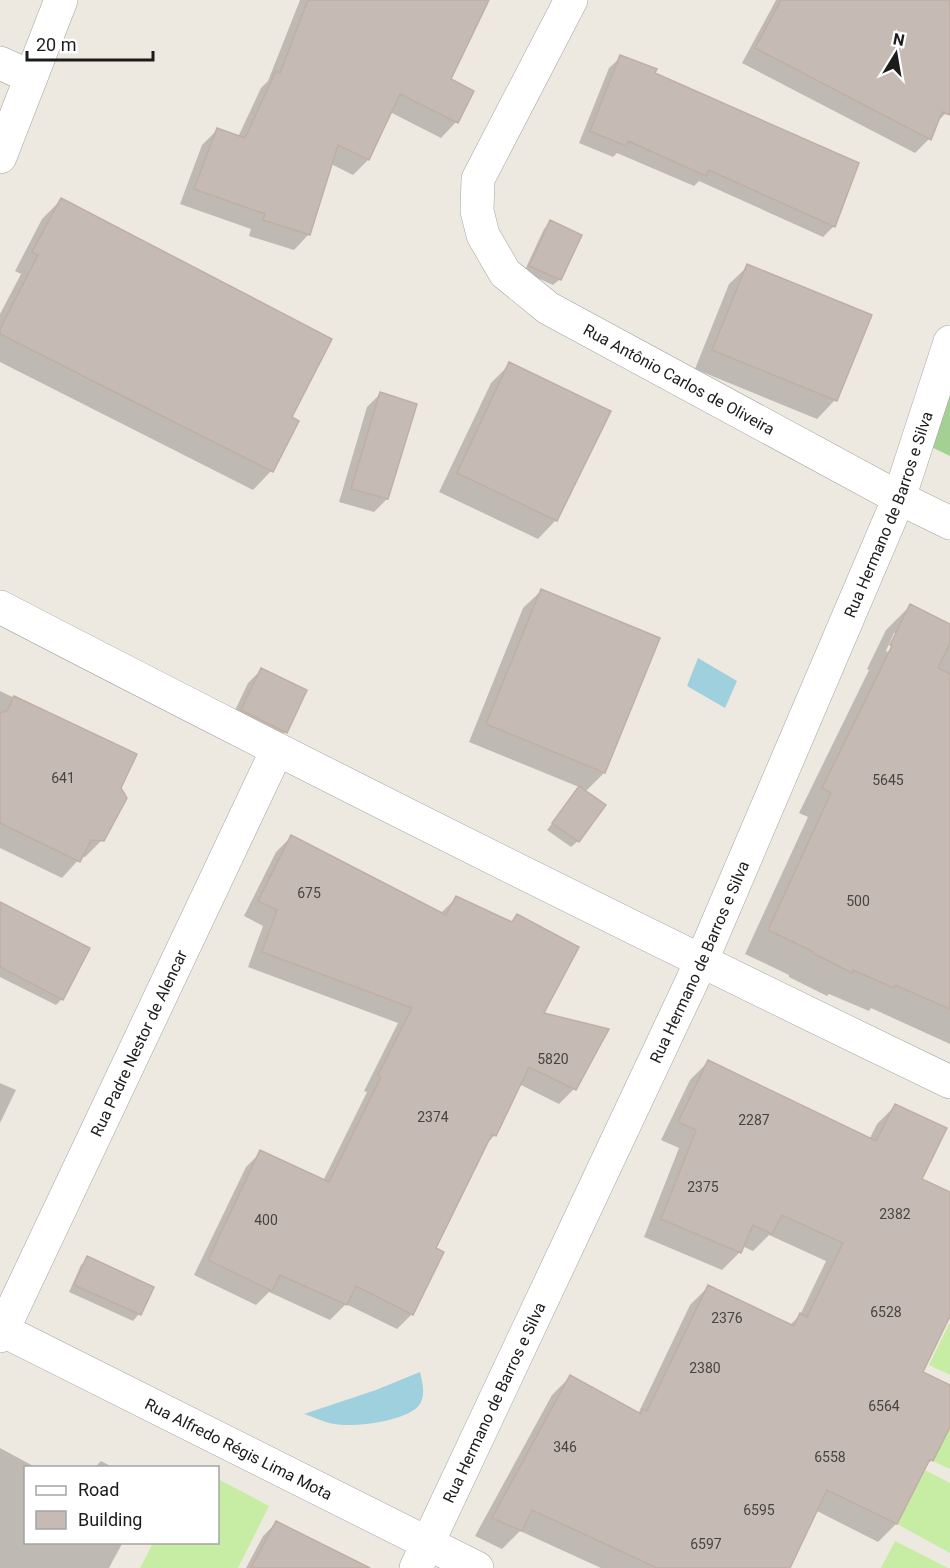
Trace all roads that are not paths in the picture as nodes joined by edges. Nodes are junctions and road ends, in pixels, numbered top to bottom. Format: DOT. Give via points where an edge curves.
graph roads {
  1 [pos="62,0"];
  2 [pos="571,0"];
  3 [pos="0,63"];
  4 [pos="31,77"];
  5 [pos="0,157"];
  6 [pos="950,342"];
  7 [pos="900,498"];
  8 [pos="950,523"];
  9 [pos="0,607"];
  10 [pos="277,750"];
  11 [pos="701,962"];
  12 [pos="950,1082"];
  13 [pos="1,1332"];
  14 [pos="422,1556"];
  15 [pos="477,1568"];
  1 -- 4 [label="street"];
  2 -- 7 [label="street, Rua Antônio Carlos de Oliveira" via="478,179 477,211 483,235 505,273 548,308"];
  3 -- 4 [label="street"];
  4 -- 5 [label="street"];
  6 -- 7 [label="street, Rua Hermano de Barros e Silva"];
  7 -- 8 [label="street, Rua Antônio Carlos de Oliveira"];
  7 -- 11 [label="street, Rua Hermano de Barros e Silva"];
  9 -- 10 [label="street"];
  10 -- 11 [label="street"];
  10 -- 13 [label="street, Rua Padre Nestor de Alencar"];
  11 -- 12 [label="street"];
  11 -- 14 [label="street, Rua Hermano de Barros e Silva"];
  13 -- 14 [label="street, Rua Alfredo Régis Lima Mota"];
  14 -- 15 [label="street, Rua Alfredo Régis Lima Mota"];
}
